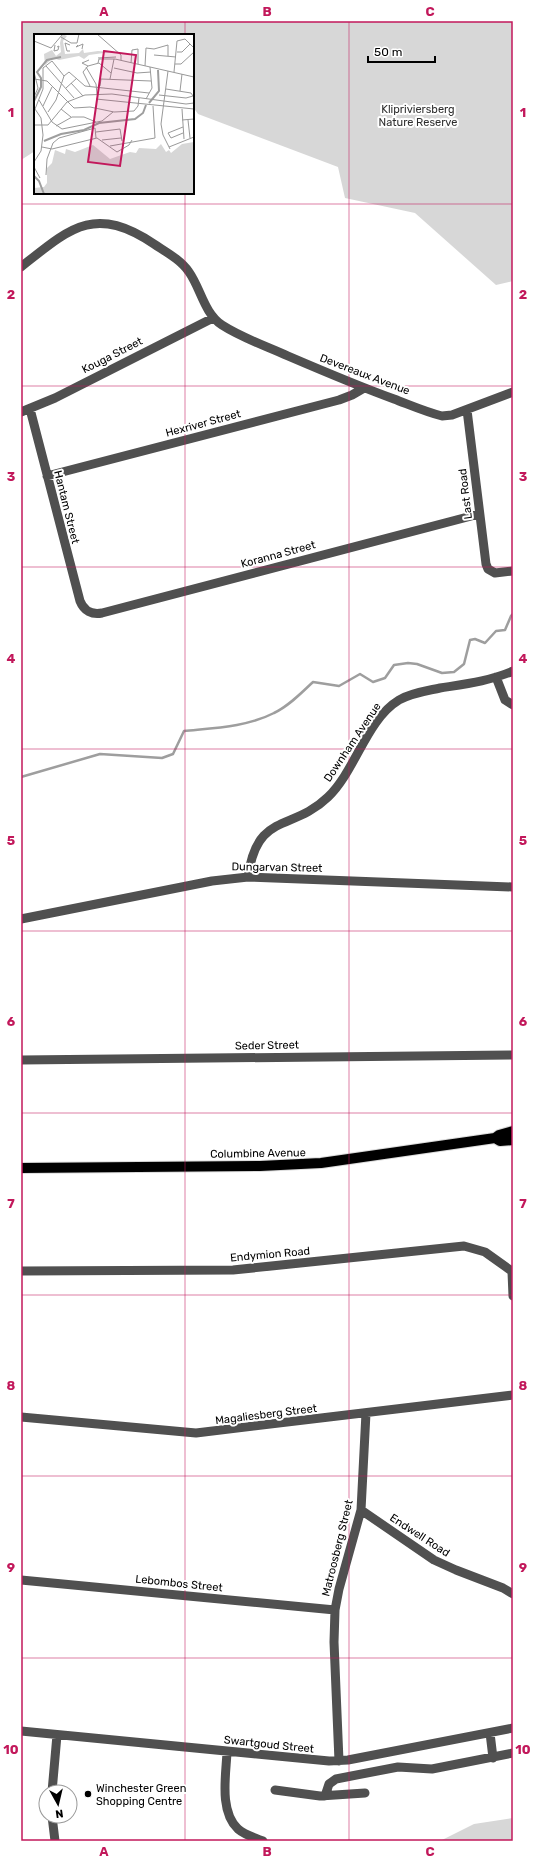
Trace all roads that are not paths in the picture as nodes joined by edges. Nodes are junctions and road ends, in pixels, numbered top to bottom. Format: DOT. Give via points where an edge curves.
graph roads {
  1 [pos="21,267"];
  2 [pos="213,318"];
  3 [pos="364,388"];
  4 [pos="513,392"];
  5 [pos="25,410"];
  6 [pos="467,410"];
  7 [pos="47,476"];
  8 [pos="479,514"];
  9 [pos="513,571"];
  10 [pos="85,609"];
  11 [pos="513,671"];
  12 [pos="496,677"];
  13 [pos="513,705"];
  14 [pos="248,877"];
  15 [pos="513,887"];
  16 [pos="21,919"];
  17 [pos="513,1055"];
  18 [pos="21,1060"];
  19 [pos="513,1131"];
  20 [pos="495,1138"];
  21 [pos="513,1140"];
  22 [pos="21,1168"];
  23 [pos="21,1271"];
  24 [pos="512,1272"];
  25 [pos="513,1296"];
  26 [pos="513,1395"];
  27 [pos="366,1413"];
  28 [pos="21,1417"];
  29 [pos="361,1510"];
  30 [pos="21,1580"];
  31 [pos="513,1594"];
  32 [pos="335,1610"];
  33 [pos="513,1728"];
  34 [pos="21,1731"];
  35 [pos="490,1732"];
  36 [pos="57,1735"];
  37 [pos="228,1752"];
  38 [pos="513,1754"];
  39 [pos="493,1758"];
  40 [pos="339,1761"];
  41 [pos="53,1784"];
  42 [pos="275,1790"];
  43 [pos="364,1793"];
  44 [pos="325,1796"];
  45 [pos="53,1824"];
  46 [pos="55,1841"];
  47 [pos="263,1841"];
  1 -- 2 [label="street" via="61,235 86,224 121,226 140,235 184,266 191,274"];
  2 -- 3 [label="street, Devereaux Avenue" via="229,329"];
  2 -- 5 [label="street, Kouga Street"];
  3 -- 6 [label="street, Devereaux Avenue" via="442,416 452,416"];
  3 -- 7 [label="street, Hexriver Street" via="346,398"];
  4 -- 6 [label="street, Devereaux Avenue"];
  5 -- 7 [label="street, Hantam Street"];
  6 -- 8 [label="street, Last Road"];
  7 -- 10 [label="street, Hantam Street" via="70,565"];
  8 -- 9 [label="street, Last Road" via="486,564 492,573"];
  8 -- 10 [label="street, Koranna Street" via="102,613 92,613"];
  11 -- 12 [label="street, Downham Avenue"];
  12 -- 13 [label="street" via="502,695"];
  12 -- 14 [label="street, Downham Avenue" via="411,694 391,706 370,732 342,779 327,798 308,811 272,828 258,842 251,858"];
  14 -- 15 [label="street, Dungarvan Street"];
  14 -- 16 [label="street, Dungarvan Street" via="212,881"];
  17 -- 18 [label="street, Seder Street"];
  19 -- 20 [label="main road, Columbine Avenue" via="499,1134"];
  20 -- 21 [label="main road, Columbine Avenue" via="500,1141"];
  20 -- 22 [label="main road, Columbine Avenue" via="321,1163"];
  23 -- 24 [label="street, Endymion Road" via="233,1270 464,1246 485,1252"];
  24 -- 25 [label="street"];
  26 -- 27 [label="street, Magaliesberg Street"];
  27 -- 28 [label="street, Magaliesberg Street" via="196,1433"];
  27 -- 29 [label="street, Matroosberg Street"];
  29 -- 31 [label="street, Endwell Road" via="444,1565 504,1588"];
  29 -- 32 [label="street, Matroosberg Street" via="338,1589"];
  30 -- 32 [label="street, Lebombos Street"];
  32 -- 40 [label="street, Matroosberg Street"];
  33 -- 35 [label="street, Swartgoud Street"];
  34 -- 36 [label="street, Swartgoud Street"];
  35 -- 39 [label="street"];
  35 -- 40 [label="street, Swartgoud Street"];
  36 -- 37 [label="street, Swartgoud Street"];
  36 -- 41 [label="street"];
  37 -- 40 [label="street, Swartgoud Street"];
  37 -- 47 [label="street" via="226,1798 229,1815 240,1830"];
  38 -- 39 [label="street"];
  39 -- 44 [label="street" via="432,1769 398,1767 336,1779 329,1784"];
  42 -- 44 [label="street"];
  43 -- 44 [label="street"];
  45 -- 46 [label="street"];
}
